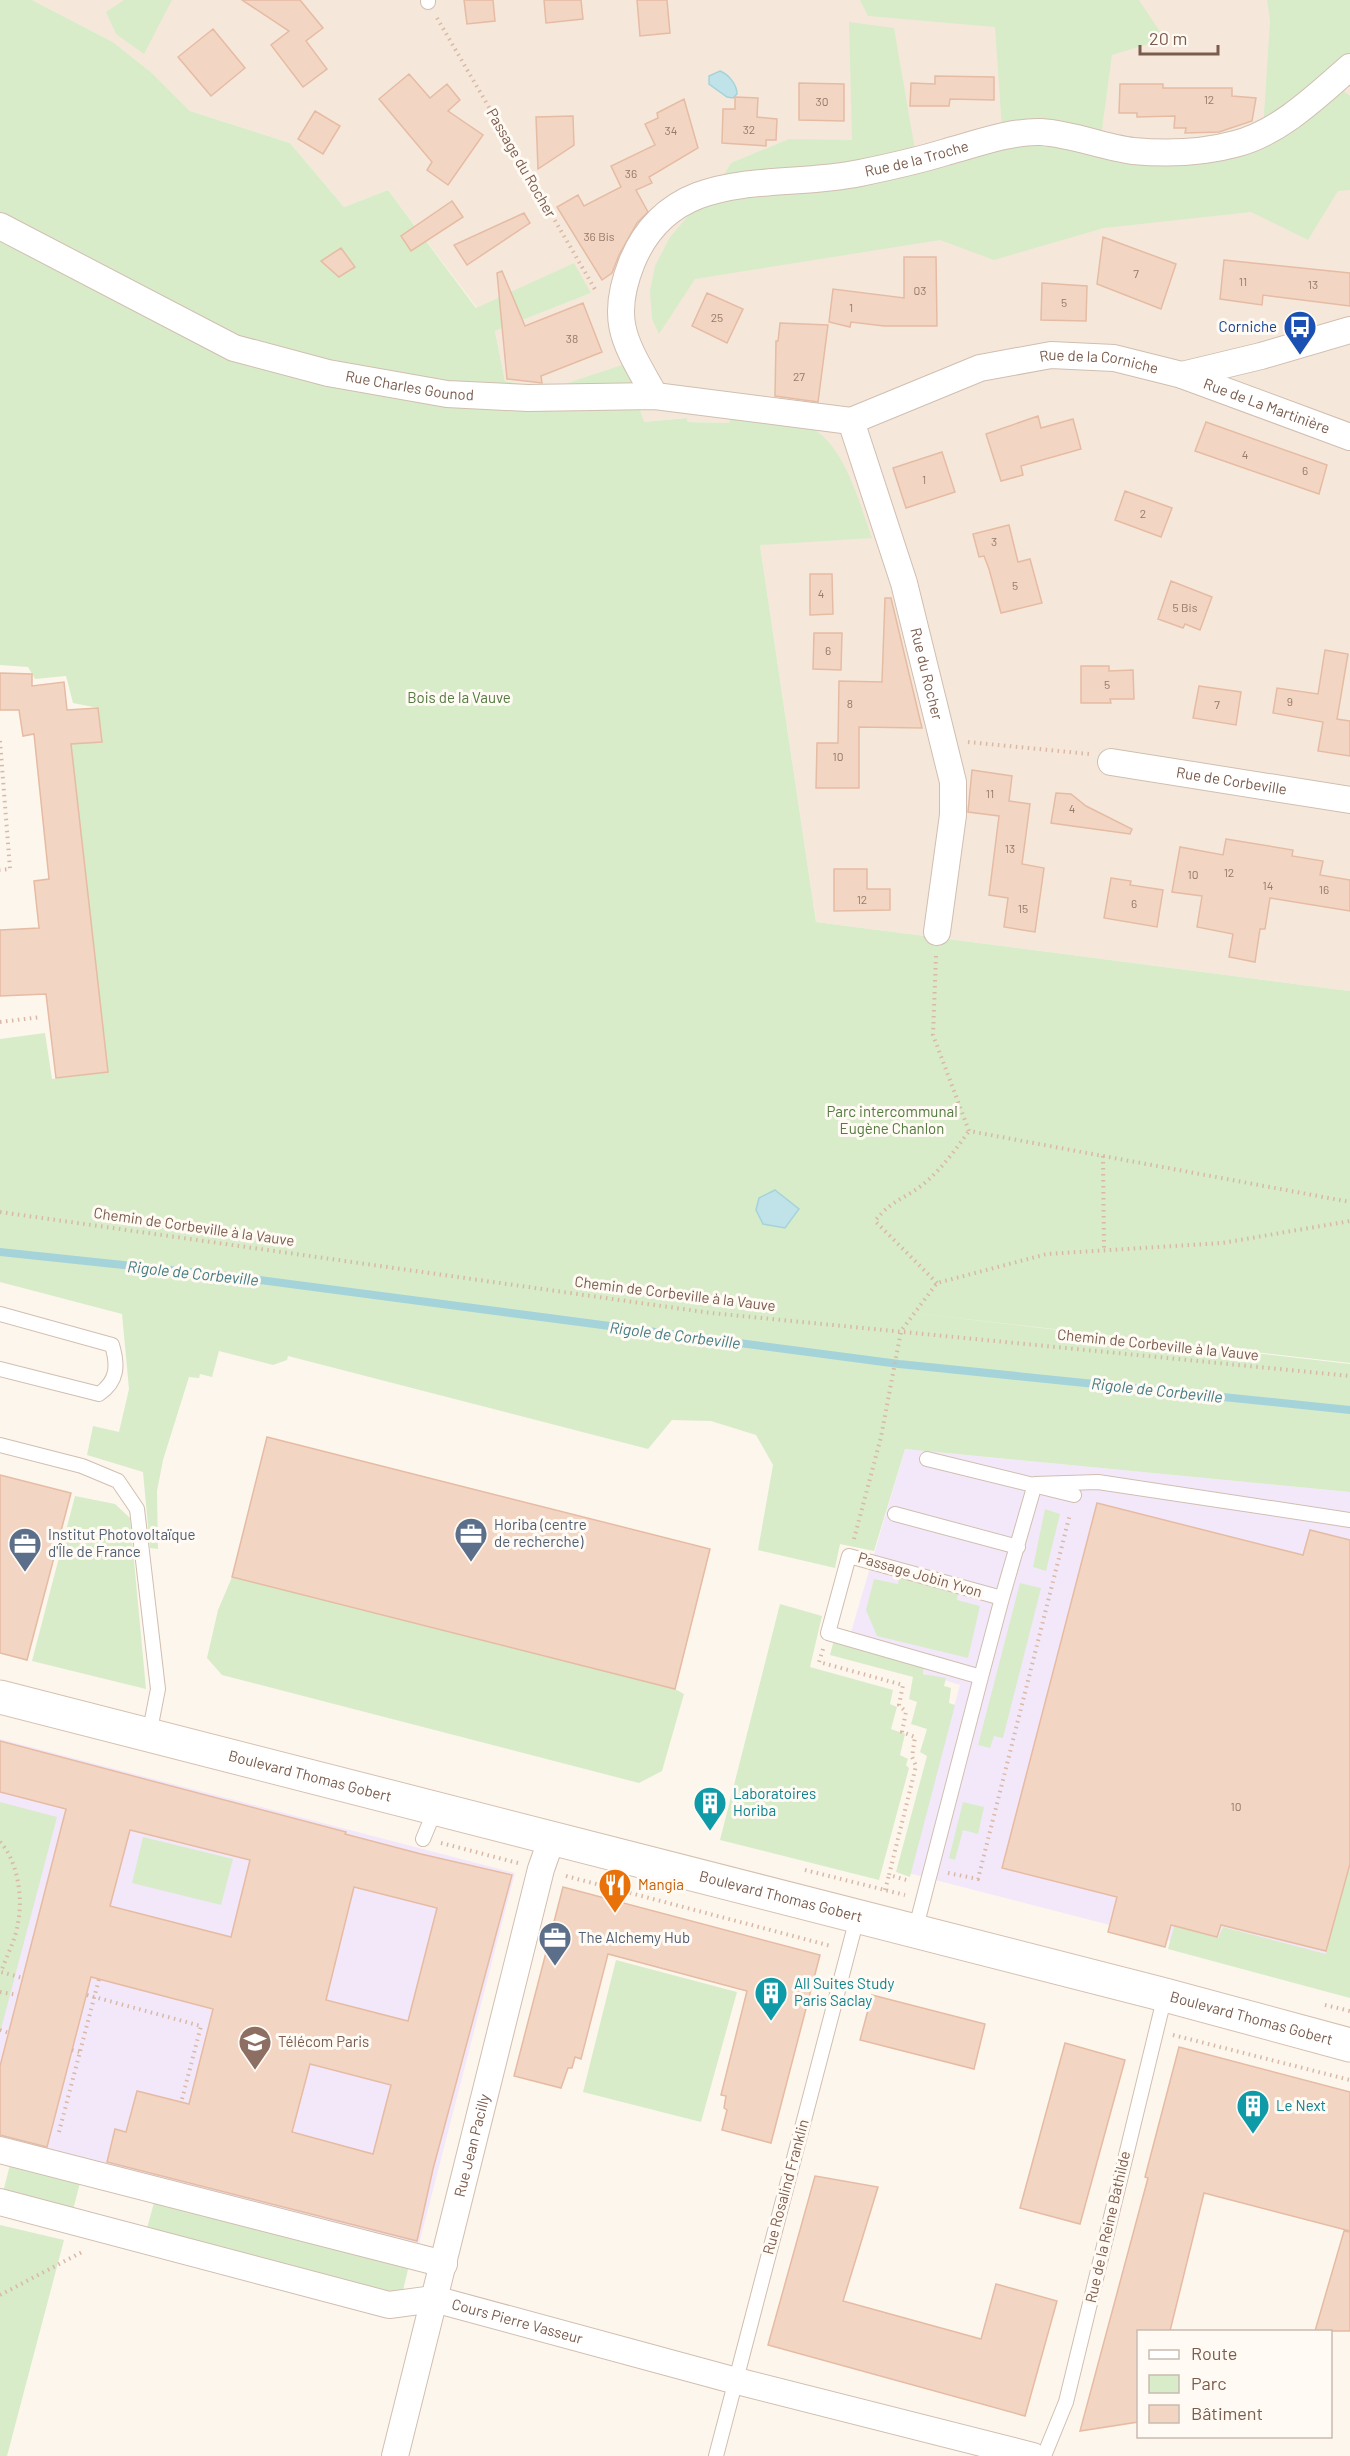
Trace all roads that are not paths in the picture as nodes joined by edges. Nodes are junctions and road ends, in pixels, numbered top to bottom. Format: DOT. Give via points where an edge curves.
graph roads {
  1 [pos="1350,67"];
  2 [pos="4,232"];
  3 [pos="1350,330"];
  4 [pos="1182,375"];
  5 [pos="656,396"];
  6 [pos="850,421"];
  7 [pos="1350,437"];
  8 [pos="1111,762"];
  9 [pos="1350,800"];
  10 [pos="937,932"];
  11 [pos="0,1314"];
  12 [pos="0,1369"];
  13 [pos="0,1444"];
  14 [pos="927,1459"];
  15 [pos="1035,1484"];
  16 [pos="1074,1495"];
  17 [pos="895,1514"];
  18 [pos="1350,1520"];
  19 [pos="1017,1547"];
  20 [pos="1002,1598"];
  21 [pos="981,1677"];
  22 [pos="0,1697"];
  23 [pos="149,1735"];
  24 [pos="552,1838"];
  25 [pos="857,1918"];
  26 [pos="915,1931"];
  27 [pos="1165,1995"];
  28 [pos="1350,2045"];
  29 [pos="0,2150"];
  30 [pos="0,2202"];
  31 [pos="444,2264"];
  32 [pos="434,2299"];
  33 [pos="735,2380"];
  34 [pos="394,2456"];
  35 [pos="716,2456"];
  36 [pos="1033,2456"];
  37 [pos="1044,2456"];
  1 -- 5 [label="street, Rue de la Troche" via="1273,127 1236,144 1184,153 1132,150 1040,132 1000,137 839,177 723,188 691,196 666,211 642,238 621,294 620,322 627,345"];
  2 -- 5 [label="street, Rue Charles Gounod" via="234,348 328,374 447,394 539,398"];
  3 -- 4 [label="street, Rue de la Corniche"];
  4 -- 6 [label="street, Rue de la Corniche" via="1114,358 1051,355 980,368"];
  4 -- 7 [label="street, Rue de La Martinière"];
  5 -- 6 [label="street, Rue Charles Gounod"];
  6 -- 10 [label="street, Rue du Rocher" via="904,583 953,782 953,815"];
  8 -- 9 [label="street, Rue de Corbeville"];
  11 -- 12 [label="lane" via="112,1345 116,1370 113,1382 99,1394"];
  13 -- 23 [label="lane" via="82,1466 118,1481 137,1509 158,1689"];
  14 -- 15 [label="lane"];
  15 -- 16 [label="lane"];
  15 -- 18 [label="lane" via="1098,1482"];
  15 -- 19 [label="lane"];
  17 -- 19 [label="lane"];
  19 -- 20 [label="lane"];
  20 -- 21 [label="lane, Passage Jobin Yvon"];
  20 -- 21 [label="lane, Passage Jobin Yvon" via="849,1556 828,1633"];
  21 -- 26 [label="lane, Passage Jobin Yvon"];
  22 -- 23 [label="main road, Boulevard Thomas Gobert"];
  23 -- 24 [label="main road, Boulevard Thomas Gobert" via="429,1824"];
  24 -- 25 [label="main road, Boulevard Thomas Gobert"];
  24 -- 31 [label="street, Rue Jean Pacilly" via="540,1869"];
  25 -- 26 [label="main road, Boulevard Thomas Gobert"];
  25 -- 33 [label="lane, Rue Rosalind Franklin"];
  26 -- 27 [label="main road, Boulevard Thomas Gobert"];
  27 -- 28 [label="main road, Boulevard Thomas Gobert"];
  27 -- 37 [label="lane, Rue de la Reine Bathilde" via="1066,2402"];
  29 -- 31 [label="street"];
  30 -- 32 [label="street, Cours Pierre Vasseur" via="87,2238 389,2305"];
  31 -- 32 [label="street, Rue Jean Pacilly"];
  32 -- 33 [label="street, Cours Pierre Vasseur"];
  32 -- 34 [label="street, Rue Jean Pacilly"];
  33 -- 35 [label="lane, Rue Rosalind Franklin"];
  33 -- 36 [label="street, Cours Pierre Vasseur"];
}
